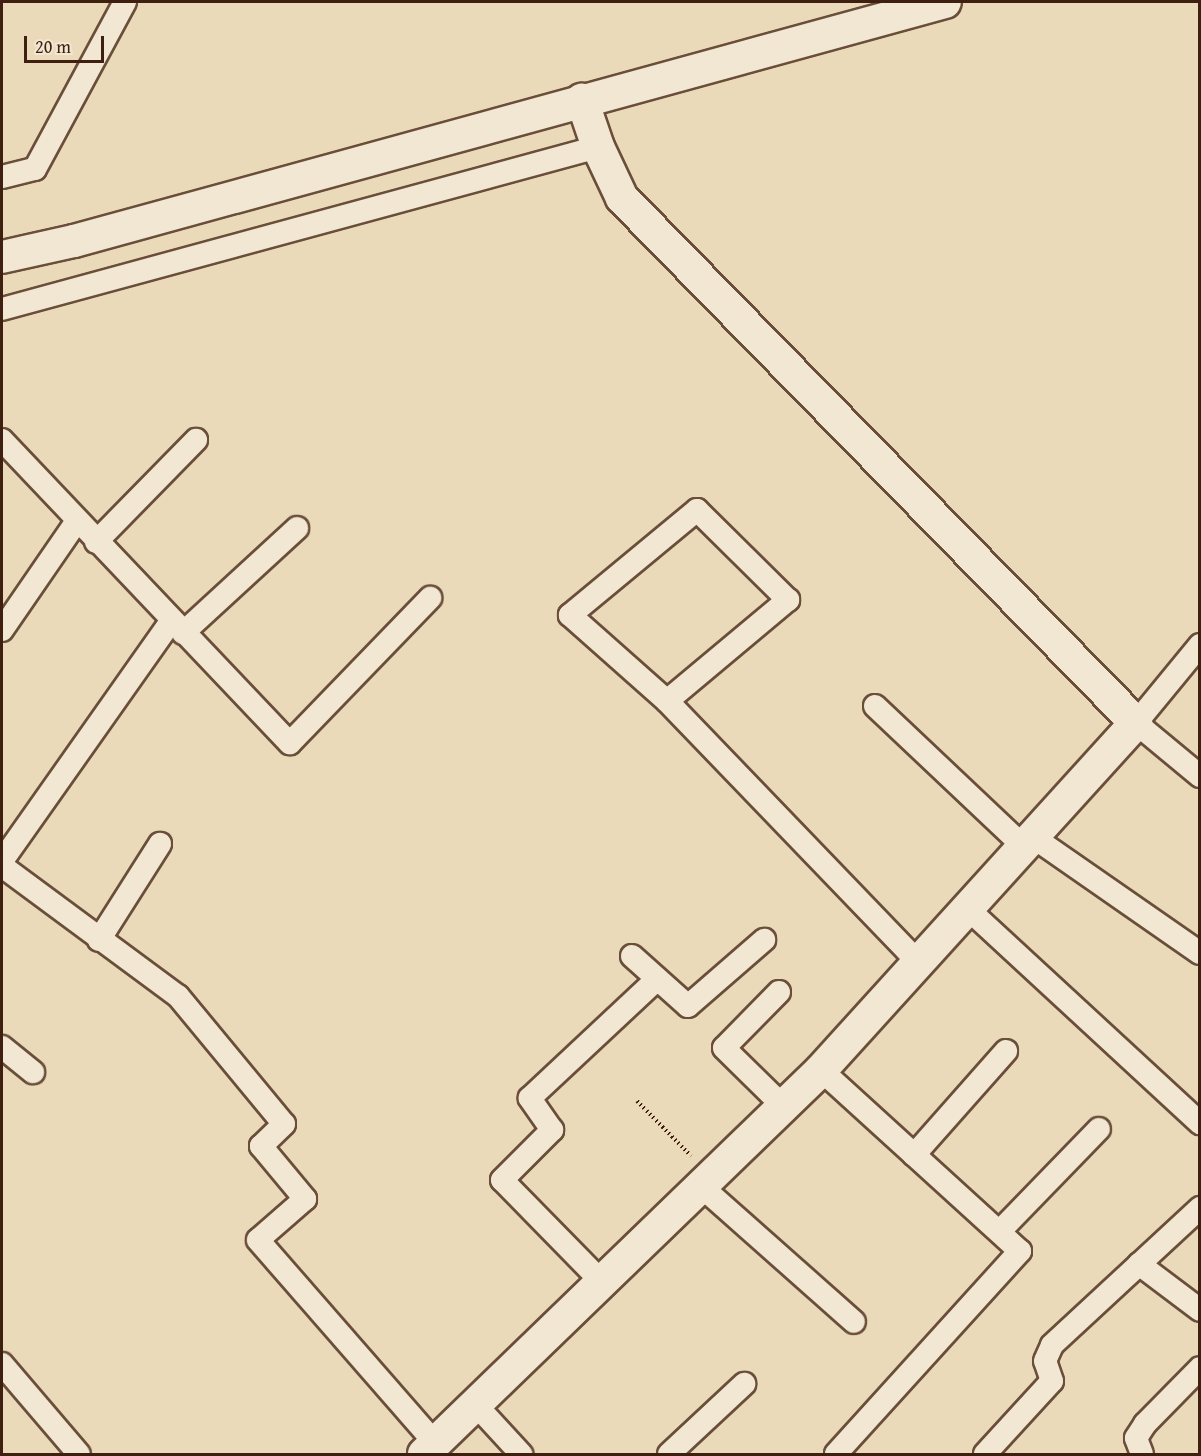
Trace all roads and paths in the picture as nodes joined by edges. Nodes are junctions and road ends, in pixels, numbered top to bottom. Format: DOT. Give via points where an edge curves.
graph roads {
  1 [pos="125,2"];
  2 [pos="945,2"];
  3 [pos="582,100"];
  4 [pos="598,147"];
  5 [pos="2,177"];
  6 [pos="3,254"];
  7 [pos="2,309"];
  8 [pos="196,440"];
  9 [pos="2,441"];
  10 [pos="77,521"];
  11 [pos="297,528"];
  12 [pos="96,542"];
  13 [pos="430,598"];
  14 [pos="178,626"];
  15 [pos="2,630"];
  16 [pos="1200,645"];
  17 [pos="667,701"];
  18 [pos="875,706"];
  19 [pos="1136,723"];
  20 [pos="1200,776"];
  21 [pos="1029,842"];
  22 [pos="160,844"];
  23 [pos="2,861"];
  24 [pos="2,866"];
  25 [pos="968,909"];
  26 [pos="99,940"];
  27 [pos="764,940"];
  28 [pos="1200,953"];
  29 [pos="632,956"];
  30 [pos="919,963"];
  31 [pos="657,979"];
  32 [pos="779,992"];
  33 [pos="2,1047"];
  34 [pos="1006,1051"];
  35 [pos="821,1070"];
  36 [pos="33,1072"];
  37 [pos="637,1101"];
  38 [pos="784,1107"];
  39 [pos="1200,1123"];
  40 [pos="1099,1129"];
  41 [pos="915,1155"];
  42 [pos="707,1182"];
  43 [pos="1200,1208"];
  44 [pos="1000,1231"];
  45 [pos="1139,1264"];
  46 [pos="603,1283"];
  47 [pos="1200,1310"];
  48 [pos="854,1322"];
  49 [pos="2,1364"];
  50 [pos="1200,1368"];
  51 [pos="744,1384"];
  52 [pos="476,1405"];
  53 [pos="430,1449"];
  54 [pos="79,1455"];
  55 [pos="521,1455"];
  56 [pos="669,1455"];
  57 [pos="836,1455"];
  58 [pos="985,1455"];
  59 [pos="1142,1455"];
  1 -- 5 [label="street" via="35,169"];
  2 -- 3 [label="street"];
  3 -- 4 [label="street"];
  3 -- 6 [label="street" via="74,241"];
  4 -- 7 [label="street"];
  4 -- 19 [label="street" via="622,198"];
  8 -- 12 [label="street"];
  9 -- 10 [label="street"];
  10 -- 12 [label="street"];
  10 -- 15 [label="street"];
  11 -- 14 [label="street"];
  12 -- 14 [label="street"];
  13 -- 14 [label="street" via="290,743"];
  14 -- 23 [label="street"];
  16 -- 19 [label="street"];
  17 -- 17 [label="street" via="570,615 697,510 788,600"];
  17 -- 30 [label="street"];
  18 -- 21 [label="street"];
  19 -- 20 [label="street"];
  19 -- 21 [label="street"];
  21 -- 25 [label="street"];
  21 -- 28 [label="street"];
  22 -- 26 [label="street"];
  24 -- 26 [label="street"];
  25 -- 30 [label="street"];
  25 -- 39 [label="street"];
  26 -- 53 [label="street" via="178,996 284,1124 261,1146 305,1199 258,1240"];
  27 -- 31 [label="street" via="688,1006"];
  29 -- 31 [label="street"];
  30 -- 35 [label="street"];
  31 -- 46 [label="street" via="530,1098 552,1130 502,1180"];
  32 -- 38 [label="street" via="724,1048"];
  33 -- 36 [label="street"];
  34 -- 41 [label="street"];
  35 -- 38 [label="street"];
  35 -- 41 [label="street"];
  37 -- 42 [label="path"];
  38 -- 42 [label="street"];
  40 -- 44 [label="street"];
  41 -- 44 [label="street"];
  42 -- 46 [label="street"];
  42 -- 48 [label="street"];
  43 -- 45 [label="street"];
  44 -- 57 [label="street" via="1020,1251"];
  45 -- 47 [label="street"];
  45 -- 58 [label="street" via="1052,1345 1045,1361 1052,1381"];
  46 -- 52 [label="street"];
  49 -- 54 [label="street"];
  50 -- 59 [label="street" via="1145,1424 1136,1438"];
  51 -- 56 [label="street"];
  52 -- 53 [label="street"];
  52 -- 55 [label="street"];
}
